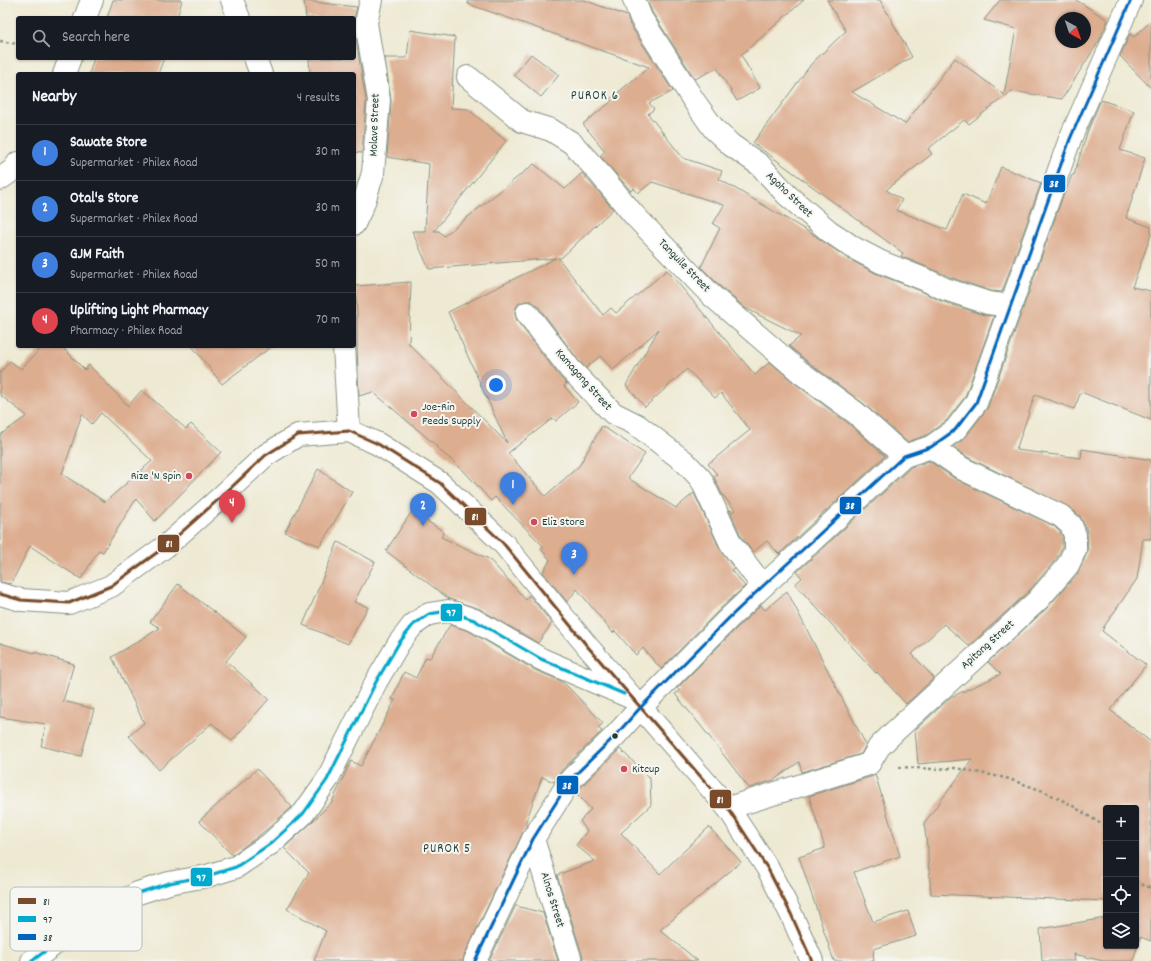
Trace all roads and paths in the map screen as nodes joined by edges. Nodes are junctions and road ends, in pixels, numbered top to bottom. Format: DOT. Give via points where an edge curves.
graph roads {
  1 [pos="92,0"];
  2 [pos="232,0"];
  3 [pos="371,0"];
  4 [pos="634,0"];
  5 [pos="1131,0"];
  6 [pos="86,16"];
  7 [pos="238,16"];
  8 [pos="0,41"];
  9 [pos="16,44"];
  10 [pos="69,60"];
  11 [pos="256,60"];
  12 [pos="65,72"];
  13 [pos="260,72"];
  14 [pos="468,77"];
  15 [pos="16,166"];
  16 [pos="0,179"];
  17 [pos="356,220"];
  18 [pos="1011,306"];
  19 [pos="527,313"];
  20 [pos="344,348"];
  21 [pos="350,431"];
  22 [pos="931,447"];
  23 [pos="904,456"];
  24 [pos="763,586"];
  25 [pos="0,594"];
  26 [pos="636,703"];
  27 [pos="869,764"];
  28 [pos="728,808"];
  29 [pos="1103,825"];
  30 [pos="534,839"];
  31 [pos="1139,883"];
  32 [pos="1151,888"];
  33 [pos="142,892"];
  34 [pos="45,951"];
  35 [pos="32,961"];
  36 [pos="475,961"];
  37 [pos="571,961"];
  38 [pos="812,961"];
  1 -- 6 [label="street"];
  2 -- 7 [label="street"];
  3 -- 17 [label="street, Molave Street" via="366,22 379,100 373,172"];
  4 -- 18 [label="street, Agoho Street" via="641,18 714,129 731,145 760,165 787,195 829,231 881,262 945,289 988,303"];
  5 -- 18 [label="street" via="1070,139"];
  8 -- 9 [label="path"];
  10 -- 12 [label="street"];
  11 -- 13 [label="street"];
  14 -- 23 [label="street, Tanguile Street" via="522,121 551,130 572,143 634,215 711,295 800,372 856,413"];
  15 -- 16 [label="street"];
  18 -- 22 [label="street" via="976,403 955,430"];
  19 -- 24 [label="street, Kamagong Street" via="570,369 613,413 637,425 685,462 701,479 731,544"];
  20 -- 21 [label="street"];
  21 -- 25 [label="street" via="298,435 266,455 166,546 111,586 69,603 21,600"];
  21 -- 26 [label="street" via="378,444 440,483 492,532"];
  22 -- 23 [label="street"];
  22 -- 27 [label="street, Apitong Street" via="963,469 1061,516 1071,525 1075,535 1075,550 1068,565 1038,600 894,732 879,747"];
  23 -- 24 [label="street"];
  24 -- 26 [label="street"];
  26 -- 28 [label="street"];
  26 -- 30 [label="street" via="615,736 571,779"];
  26 -- 33 [label="street" via="541,659 474,620 448,611 429,614 413,625 399,644 376,682 327,780 303,814 270,844 236,867"];
  27 -- 28 [label="street"];
  27 -- 29 [label="path" via="909,768 955,768 1006,778 1068,803"];
  28 -- 38 [label="street" via="768,869"];
  30 -- 36 [label="street"];
  30 -- 37 [label="street, Alnos Street"];
  31 -- 32 [label="path"];
  34 -- 35 [label="street"];
}
